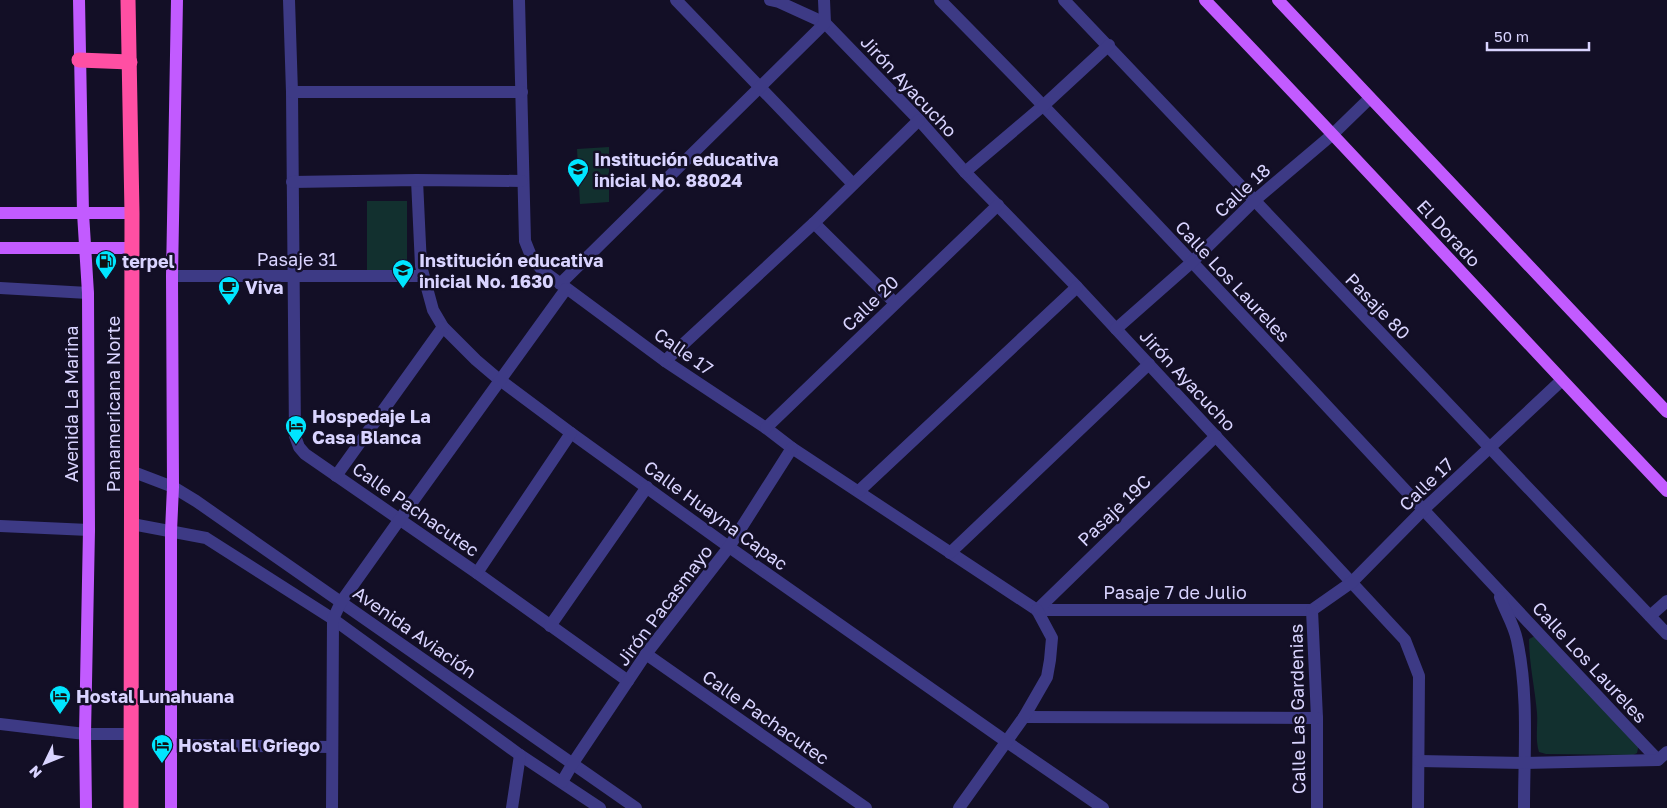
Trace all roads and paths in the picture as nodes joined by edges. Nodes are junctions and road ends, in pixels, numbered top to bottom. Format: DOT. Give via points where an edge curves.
graph roads {
  1 [pos="79,0"];
  2 [pos="128,0"];
  3 [pos="177,0"];
  4 [pos="289,0"];
  5 [pos="519,0"];
  6 [pos="676,0"];
  7 [pos="770,0"];
  8 [pos="824,0"];
  9 [pos="940,0"];
  10 [pos="1064,0"];
  11 [pos="1205,0"];
  12 [pos="1278,0"];
  13 [pos="825,23"];
  14 [pos="1109,45"];
  15 [pos="79,60"];
  16 [pos="130,62"];
  17 [pos="759,87"];
  18 [pos="292,92"];
  19 [pos="522,92"];
  20 [pos="1370,98"];
  21 [pos="1044,105"];
  22 [pos="919,120"];
  23 [pos="1334,134"];
  24 [pos="965,172"];
  25 [pos="417,180"];
  26 [pos="522,181"];
  27 [pos="292,182"];
  28 [pos="853,184"];
  29 [pos="1254,201"];
  30 [pos="998,205"];
  31 [pos="0,213"];
  32 [pos="83,213"];
  33 [pos="132,213"];
  34 [pos="814,223"];
  35 [pos="0,248"];
  36 [pos="85,248"];
  37 [pos="131,248"];
  38 [pos="1192,262"];
  39 [pos="172,276"];
  40 [pos="423,276"];
  41 [pos="292,277"];
  42 [pos="563,286"];
  43 [pos="1077,287"];
  44 [pos="0,288"];
  45 [pos="88,293"];
  46 [pos="895,303"];
  47 [pos="443,327"];
  48 [pos="1116,329"];
  49 [pos="665,361"];
  50 [pos="1149,364"];
  51 [pos="501,380"];
  52 [pos="1562,380"];
  53 [pos="1667,412"];
  54 [pos="766,428"];
  55 [pos="571,433"];
  56 [pos="1216,436"];
  57 [pos="792,448"];
  58 [pos="1489,448"];
  59 [pos="131,470"];
  60 [pos="336,476"];
  61 [pos="173,487"];
  62 [pos="647,487"];
  63 [pos="858,491"];
  64 [pos="1667,491"];
  65 [pos="1423,510"];
  66 [pos="400,520"];
  67 [pos="132,524"];
  68 [pos="0,526"];
  69 [pos="89,530"];
  70 [pos="171,531"];
  71 [pos="730,546"];
  72 [pos="950,553"];
  73 [pos="477,573"];
  74 [pos="1352,582"];
  75 [pos="1496,589"];
  76 [pos="342,602"];
  77 [pos="1667,602"];
  78 [pos="1037,610"];
  79 [pos="1312,610"];
  80 [pos="1650,616"];
  81 [pos="333,619"];
  82 [pos="550,626"];
  83 [pos="1667,634"];
  84 [pos="646,654"];
  85 [pos="628,681"];
  86 [pos="1024,717"];
  87 [pos="1317,718"];
  88 [pos="0,724"];
  89 [pos="85,734"];
  90 [pos="130,734"];
  91 [pos="1007,742"];
  92 [pos="172,745"];
  93 [pos="332,746"];
  94 [pos="520,755"];
  95 [pos="1662,756"];
  96 [pos="1419,761"];
  97 [pos="573,763"];
  98 [pos="1524,763"];
  99 [pos="562,782"];
  100 [pos="86,808"];
  101 [pos="131,808"];
  102 [pos="171,808"];
  103 [pos="332,808"];
  104 [pos="512,808"];
  105 [pos="600,808"];
  106 [pos="636,808"];
  107 [pos="866,808"];
  108 [pos="959,808"];
  109 [pos="1103,808"];
  110 [pos="1317,808"];
  111 [pos="1418,808"];
  112 [pos="1524,808"];
  1 -- 15 [label="main road, Avenida La Marina"];
  2 -- 16 [label="highway, Panamericana Norte"];
  3 -- 39 [label="main road"];
  4 -- 18 [label="street, Calle Pachacutec"];
  5 -- 19 [label="street, Calle 17"];
  6 -- 17 [label="street"];
  7 -- 13 [label="street"];
  8 -- 13 [label="street"];
  9 -- 21 [label="street, Calle Los Laureles"];
  10 -- 14 [label="street, Pasaje 80"];
  11 -- 23 [label="main road, El Dorado"];
  12 -- 20 [label="main road, El Dorado"];
  13 -- 17 [label="street"];
  13 -- 22 [label="street, Jirón Ayacucho"];
  14 -- 21 [label="street"];
  14 -- 29 [label="street, Pasaje 80"];
  15 -- 16 [label="highway"];
  15 -- 32 [label="main road, Avenida La Marina"];
  16 -- 33 [label="highway, Panamericana Norte"];
  17 -- 28 [label="street"];
  17 -- 42 [label="street"];
  18 -- 19 [label="street"];
  18 -- 27 [label="street, Calle Pachacutec"];
  19 -- 26 [label="street, Calle 17"];
  20 -- 23 [label="street, Calle 18"];
  20 -- 53 [label="main road, El Dorado"];
  21 -- 24 [label="street"];
  21 -- 38 [label="street, Calle Los Laureles"];
  22 -- 24 [label="street, Jirón Ayacucho"];
  22 -- 28 [label="street"];
  23 -- 29 [label="street, Calle 18"];
  23 -- 52 [label="main road, El Dorado"];
  24 -- 30 [label="street, Jirón Ayacucho"];
  25 -- 26 [label="street"];
  25 -- 27 [label="street"];
  25 -- 40 [label="street, Calle Huayna Capac"];
  26 -- 42 [label="street, Calle 17" via="525,240 531,256 542,270"];
  27 -- 41 [label="street, Calle Pachacutec"];
  28 -- 34 [label="street"];
  29 -- 38 [label="street, Calle 18"];
  29 -- 58 [label="street, Pasaje 80"];
  30 -- 43 [label="street, Jirón Ayacucho"];
  30 -- 46 [label="street, Calle 20"];
  31 -- 32 [label="main road"];
  32 -- 33 [label="main road"];
  32 -- 36 [label="main road, Avenida La Marina"];
  33 -- 37 [label="highway, Panamericana Norte"];
  34 -- 46 [label="street"];
  34 -- 49 [label="street"];
  35 -- 36 [label="main road"];
  36 -- 37 [label="main road"];
  36 -- 45 [label="main road, Avenida La Marina"];
  37 -- 59 [label="highway, Panamericana Norte"];
  38 -- 48 [label="street, Calle 18"];
  38 -- 65 [label="street, Calle Los Laureles"];
  39 -- 41 [label="street, Pasaje 31"];
  39 -- 61 [label="main road"];
  40 -- 41 [label="street, Pasaje 31"];
  40 -- 47 [label="street, Calle Huayna Capac" via="433,310"];
  41 -- 60 [label="street, Calle Pachacutec" via="295,436 305,454"];
  42 -- 49 [label="street, Calle 17"];
  42 -- 51 [label="street"];
  43 -- 48 [label="street, Jirón Ayacucho"];
  43 -- 63 [label="street"];
  44 -- 45 [label="street"];
  45 -- 69 [label="main road, Avenida La Marina"];
  46 -- 54 [label="street, Calle 20"];
  47 -- 51 [label="street, Calle Huayna Capac"];
  47 -- 60 [label="street"];
  48 -- 50 [label="street, Jirón Ayacucho"];
  49 -- 54 [label="street, Calle 17"];
  50 -- 56 [label="street, Jirón Ayacucho"];
  50 -- 72 [label="street"];
  51 -- 55 [label="street, Calle Huayna Capac"];
  51 -- 66 [label="street"];
  52 -- 58 [label="street, Calle 17"];
  52 -- 64 [label="main road, El Dorado"];
  54 -- 57 [label="street, Calle 17"];
  55 -- 62 [label="street, Calle Huayna Capac"];
  55 -- 73 [label="street"];
  56 -- 74 [label="street, Jirón Ayacucho"];
  56 -- 78 [label="street, Pasaje 19C"];
  57 -- 63 [label="street, Calle 17"];
  57 -- 71 [label="street, Jirón Pacasmayo"];
  58 -- 65 [label="street, Calle 17"];
  58 -- 80 [label="street, Pasaje 80"];
  59 -- 61 [label="street, Avenida Aviación"];
  59 -- 67 [label="highway, Panamericana Norte"];
  60 -- 66 [label="street, Calle Pachacutec"];
  61 -- 70 [label="main road"];
  61 -- 76 [label="street, Avenida Aviación"];
  62 -- 71 [label="street, Calle Huayna Capac"];
  62 -- 82 [label="street"];
  63 -- 72 [label="street, Calle 17"];
  65 -- 74 [label="street, Calle 17"];
  65 -- 75 [label="street, Calle Los Laureles"];
  66 -- 73 [label="street, Calle Pachacutec"];
  66 -- 76 [label="street"];
  67 -- 70 [label="street, Avenida Aviación"];
  67 -- 90 [label="highway, Panamericana Norte"];
  68 -- 69 [label="street"];
  69 -- 89 [label="main road, Avenida La Marina"];
  70 -- 81 [label="street, Avenida Aviación" via="206,538"];
  70 -- 92 [label="main road"];
  71 -- 84 [label="street, Jirón Pacasmayo"];
  71 -- 91 [label="street, Calle Huayna Capac"];
  72 -- 78 [label="street, Calle 17"];
  73 -- 82 [label="street, Calle Pachacutec"];
  74 -- 79 [label="street, Calle 17"];
  74 -- 96 [label="street, Jirón Ayacucho" via="1405,640 1416,667 1419,676"];
  75 -- 95 [label="street, Calle Los Laureles"];
  75 -- 98 [label="street, Calle Los Laureles" via="1516,638 1526,722"];
  76 -- 81 [label="street"];
  76 -- 97 [label="street, Avenida Aviación"];
  77 -- 80 [label="street"];
  78 -- 79 [label="street, Pasaje 7 de Julio"];
  78 -- 86 [label="street" via="1052,638 1050,660 1047,676"];
  79 -- 87 [label="street, Calle Las Gardenias"];
  80 -- 83 [label="street, Pasaje 80"];
  81 -- 93 [label="street"];
  81 -- 94 [label="street, Avenida Aviación"];
  82 -- 85 [label="street, Calle Pachacutec"];
  84 -- 85 [label="street, Jirón Pacasmayo"];
  84 -- 107 [label="street, Calle Pachacutec"];
  85 -- 97 [label="street, Jirón Pacasmayo"];
  86 -- 87 [label="street"];
  86 -- 91 [label="street"];
  87 -- 110 [label="street, Calle Las Gardenias"];
  88 -- 89 [label="street"];
  89 -- 90 [label="street"];
  89 -- 100 [label="main road, Avenida La Marina"];
  90 -- 101 [label="highway, Panamericana Norte"];
  91 -- 108 [label="street"];
  91 -- 109 [label="street, Calle Huayna Capac"];
  92 -- 93 [label="street"];
  92 -- 102 [label="main road"];
  93 -- 103 [label="street"];
  94 -- 99 [label="street, Avenida Aviación"];
  94 -- 104 [label="street"];
  95 -- 98 [label="street"];
  96 -- 98 [label="street"];
  96 -- 111 [label="street, Jirón Ayacucho"];
  97 -- 99 [label="street, Jirón Pacasmayo"];
  97 -- 106 [label="street, Avenida Aviación"];
  98 -- 112 [label="street, Calle Los Laureles"];
  99 -- 105 [label="street, Avenida Aviación"];
}
